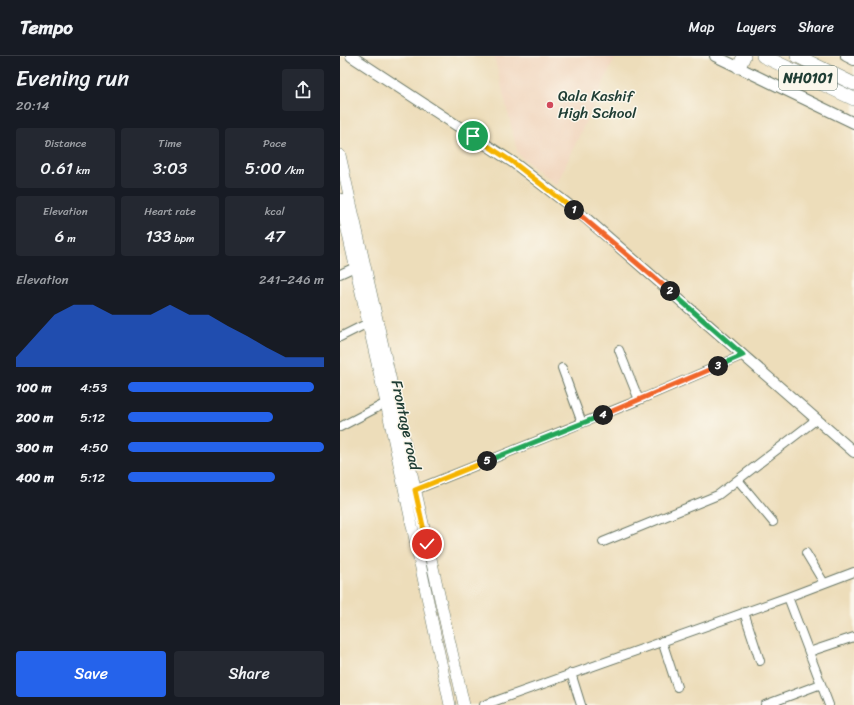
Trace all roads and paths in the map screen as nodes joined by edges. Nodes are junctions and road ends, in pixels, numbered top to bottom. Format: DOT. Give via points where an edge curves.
graph roads {
  1 [pos="351,56"];
  2 [pos="715,56"];
  3 [pos="763,56"];
  4 [pos="797,56"];
  5 [pos="846,56"];
  6 [pos="854,60"];
  7 [pos="742,62"];
  8 [pos="854,84"];
  9 [pos="854,99"];
  10 [pos="854,123"];
  11 [pos="340,155"];
  12 [pos="340,199"];
  13 [pos="355,267"];
  14 [pos="340,274"];
  15 [pos="368,323"];
  16 [pos="340,337"];
  17 [pos="619,350"];
  18 [pos="743,355"];
  19 [pos="562,368"];
  20 [pos="639,400"];
  21 [pos="386,403"];
  22 [pos="817,419"];
  23 [pos="582,423"];
  24 [pos="340,426"];
  25 [pos="854,452"];
  26 [pos="738,480"];
  27 [pos="415,490"];
  28 [pos="773,522"];
  29 [pos="603,542"];
  30 [pos="806,553"];
  31 [pos="854,572"];
  32 [pos="824,583"];
  33 [pos="788,597"];
  34 [pos="744,612"];
  35 [pos="854,637"];
  36 [pos="662,641"];
  37 [pos="809,652"];
  38 [pos="760,661"];
  39 [pos="571,673"];
  40 [pos="821,684"];
  41 [pos="677,687"];
  42 [pos="450,705"];
  43 [pos="464,705"];
  44 [pos="484,705"];
  45 [pos="581,705"];
  46 [pos="765,705"];
  47 [pos="829,705"];
  1 -- 18 [label="street" via="514,163 586,219"];
  2 -- 7 [label="street"];
  3 -- 9 [label="highway, NH0101"];
  4 -- 8 [label="highway, NH0101"];
  5 -- 6 [label="street"];
  7 -- 10 [label="street"];
  11 -- 27 [label="main road"];
  12 -- 13 [label="main road, Frontage road"];
  13 -- 14 [label="street"];
  13 -- 15 [label="main road, Frontage road"];
  15 -- 16 [label="street"];
  15 -- 21 [label="main road, Frontage road"];
  17 -- 20 [label="street"];
  18 -- 20 [label="street"];
  18 -- 22 [label="street"];
  19 -- 23 [label="street"];
  20 -- 23 [label="street"];
  21 -- 24 [label="street"];
  21 -- 42 [label="main road, Frontage road"];
  22 -- 25 [label="street"];
  22 -- 26 [label="street"];
  23 -- 27 [label="street"];
  26 -- 28 [label="street"];
  26 -- 29 [label="street" via="718,495"];
  27 -- 43 [label="main road"];
  30 -- 32 [label="street"];
  31 -- 32 [label="street"];
  32 -- 33 [label="street"];
  33 -- 34 [label="street"];
  33 -- 37 [label="street"];
  34 -- 36 [label="street"];
  34 -- 38 [label="street"];
  35 -- 37 [label="street"];
  36 -- 39 [label="street"];
  36 -- 41 [label="street"];
  37 -- 40 [label="street"];
  39 -- 44 [label="street"];
  39 -- 45 [label="street"];
  40 -- 46 [label="street"];
  40 -- 47 [label="street"];
}
